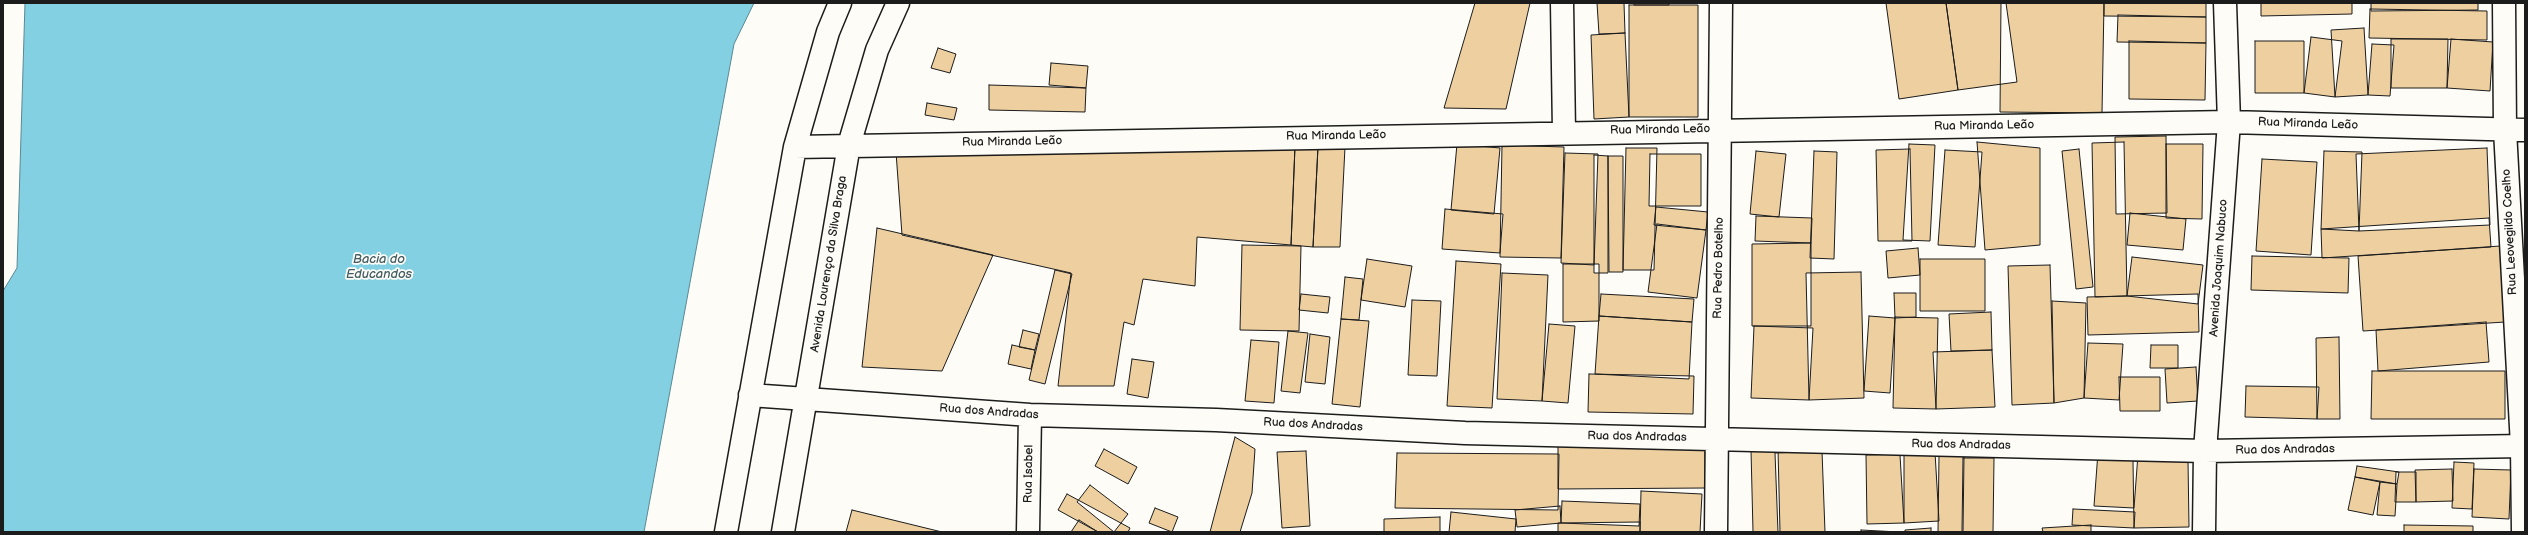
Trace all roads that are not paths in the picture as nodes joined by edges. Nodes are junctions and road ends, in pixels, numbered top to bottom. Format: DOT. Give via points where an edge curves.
graph roads {
  1 [pos="840,3"];
  2 [pos="898,3"];
  3 [pos="1562,3"];
  4 [pos="1721,3"];
  5 [pos="2225,3"];
  6 [pos="2504,3"];
  7 [pos="2229,122"];
  8 [pos="1720,130"];
  9 [pos="2515,130"];
  10 [pos="1564,132"];
  11 [pos="849,145"];
  12 [pos="795,147"];
  13 [pos="750,395"];
  14 [pos="807,398"];
  15 [pos="1030,415"];
  16 [pos="1716,438"];
  17 [pos="2523,446"];
  18 [pos="2205,451"];
  19 [pos="726,532"];
  20 [pos="783,532"];
  21 [pos="1028,532"];
  22 [pos="1716,532"];
  23 [pos="2204,532"];
  24 [pos="2523,532"];
  1 -- 12 [label="street" via="828,32"];
  2 -- 11 [label="street, Avenida Lourenço da Silva Braga" via="877,50"];
  3 -- 10 [label="street"];
  4 -- 8 [label="street, Rua Pedro Botelho"];
  5 -- 7 [label="street, Avenida Joaquim Nabuco"];
  6 -- 9 [label="street, Rua Leovegildo Coelho"];
  7 -- 8 [label="street, Rua Miranda Leão"];
  7 -- 9 [label="street, Rua Miranda Leão"];
  7 -- 18 [label="street, Avenida Joaquim Nabuco"];
  8 -- 10 [label="street, Rua Miranda Leão"];
  8 -- 16 [label="street, Rua Pedro Botelho"];
  9 -- 17 [label="street, Rua Leovegildo Coelho"];
  10 -- 11 [label="street, Rua Miranda Leão"];
  11 -- 12 [label="street, Rua Miranda Leão"];
  11 -- 14 [label="street, Avenida Lourenço da Silva Braga" via="829,250"];
  12 -- 13 [label="street"];
  13 -- 14 [label="street, Rua dos Andradas"];
  13 -- 19 [label="street"];
  14 -- 15 [label="street, Rua dos Andradas"];
  14 -- 20 [label="street, Avenida Lourenço da Silva Braga"];
  15 -- 16 [label="street, Rua dos Andradas" via="1216,420 1465,433"];
  15 -- 21 [label="street, Rua Isabel"];
  16 -- 18 [label="street, Rua dos Andradas"];
  16 -- 22 [label="street, Rua Pedro Botelho"];
  17 -- 18 [label="street, Rua dos Andradas"];
  17 -- 24 [label="street, Rua Leovegildo Coelho"];
  18 -- 23 [label="street, Avenida Joaquim Nabuco"];
}
